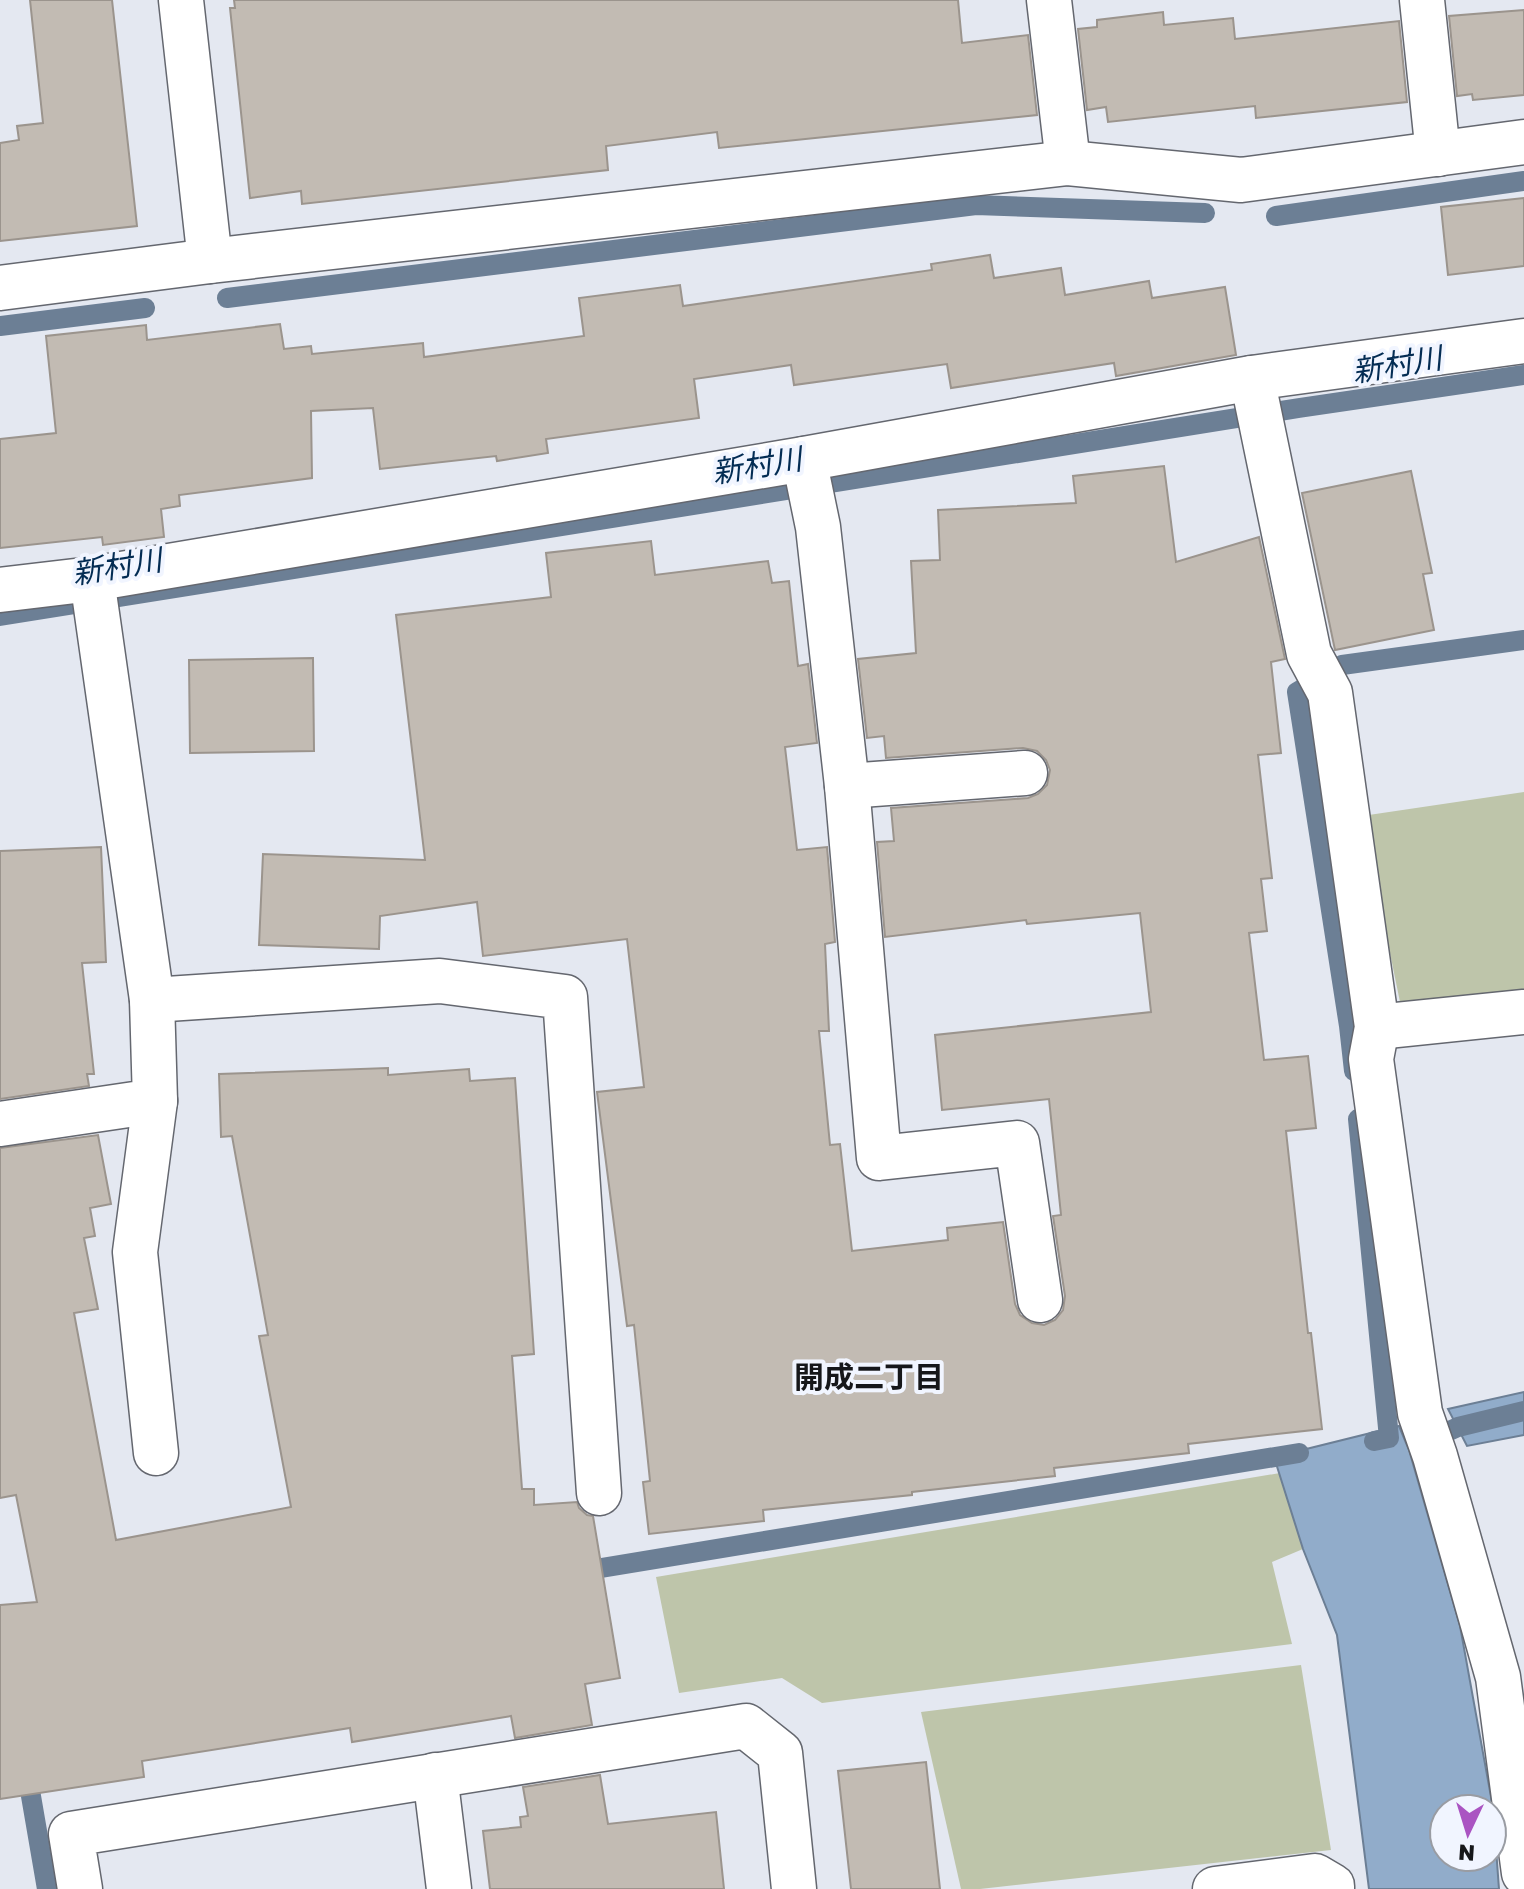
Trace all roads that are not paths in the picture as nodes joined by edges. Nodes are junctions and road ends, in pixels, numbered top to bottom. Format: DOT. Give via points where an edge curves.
graph roads {
  1 [pos="181,0"];
  2 [pos="1049,0"];
  3 [pos="1422,0"];
  4 [pos="1524,142"];
  5 [pos="1438,154"];
  6 [pos="1068,163"];
  7 [pos="210,261"];
  8 [pos="0,288"];
  9 [pos="1524,341"];
  10 [pos="1253,386"];
  11 [pos="804,459"];
  12 [pos="92,579"];
  13 [pos="0,590"];
  14 [pos="1025,773"];
  15 [pos="847,786"];
  16 [pos="152,1000"];
  17 [pos="1524,1012"];
  18 [pos="1377,1027"];
  19 [pos="155,1101"];
  20 [pos="0,1124"];
  21 [pos="1040,1300"];
  22 [pos="156,1453"];
  23 [pos="599,1493"];
  24 [pos="1511,1676"];
  25 [pos="435,1775"];
  26 [pos="1524,1873"];
  27 [pos="80,1889"];
  28 [pos="449,1889"];
  29 [pos="794,1889"];
  30 [pos="1215,1889"];
  31 [pos="1332,1889"];
  1 -- 7 [label="street"];
  2 -- 6 [label="street"];
  3 -- 5 [label="street"];
  4 -- 5 [label="street"];
  5 -- 6 [label="street" via="1241,180"];
  6 -- 7 [label="street"];
  7 -- 8 [label="street"];
  9 -- 10 [label="street"];
  10 -- 11 [label="street"];
  10 -- 18 [label="street" via="1309,654 1330,693"];
  11 -- 12 [label="street"];
  11 -- 15 [label="street" via="818,527"];
  12 -- 13 [label="street"];
  12 -- 16 [label="street"];
  14 -- 15 [label="street"];
  15 -- 21 [label="street" via="879,1158 1017,1143"];
  16 -- 19 [label="street"];
  16 -- 23 [label="street" via="440,981 565,997"];
  17 -- 18 [label="street"];
  18 -- 24 [label="street" via="1371,1059 1420,1413"];
  19 -- 20 [label="street"];
  19 -- 22 [label="street" via="135,1252"];
  24 -- 26 [label="street"];
  25 -- 27 [label="street" via="71,1834"];
  25 -- 28 [label="street"];
  25 -- 29 [label="street" via="746,1726 780,1753"];
  30 -- 31 [label="street" via="1315,1876"];
}
